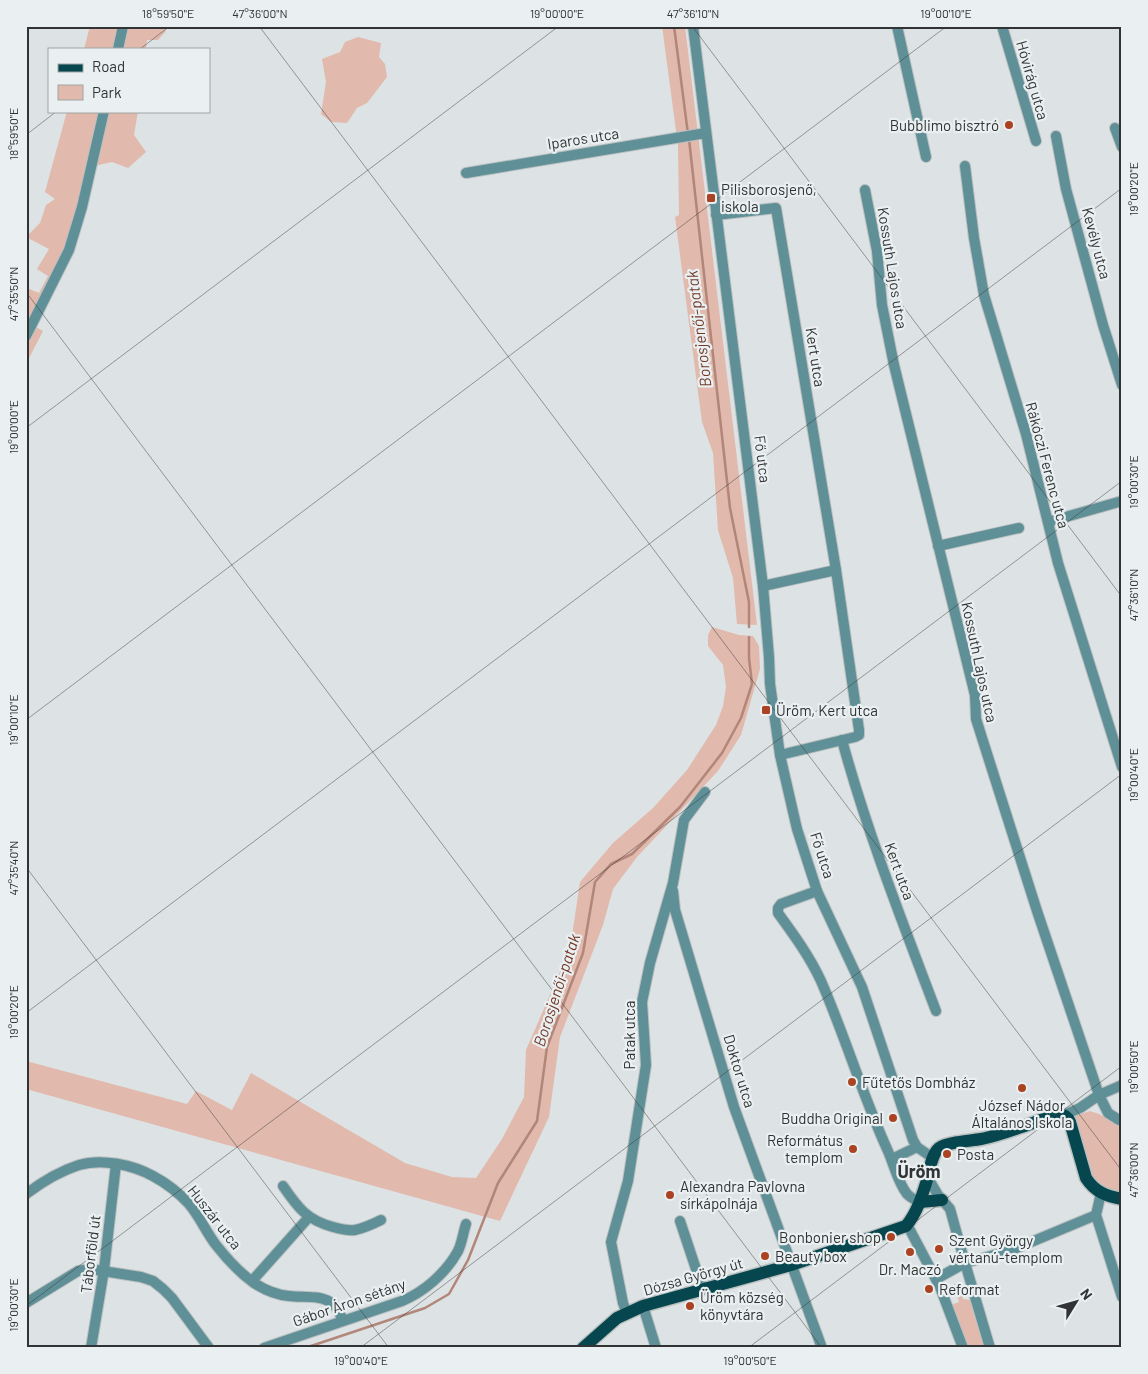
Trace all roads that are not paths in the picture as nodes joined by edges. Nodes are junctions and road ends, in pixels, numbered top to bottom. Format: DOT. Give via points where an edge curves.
graph roads {
  1 [pos="123,26"];
  2 [pos="693,26"];
  3 [pos="897,26"];
  4 [pos="1002,26"];
  5 [pos="118,48"];
  6 [pos="104,112"];
  7 [pos="1115,128"];
  8 [pos="706,133"];
  9 [pos="1056,136"];
  10 [pos="1036,142"];
  11 [pos="1122,147"];
  12 [pos="926,157"];
  13 [pos="965,166"];
  14 [pos="466,172"];
  15 [pos="865,190"];
  16 [pos="716,215"];
  17 [pos="26,336"];
  18 [pos="1122,386"];
  19 [pos="1122,501"];
  20 [pos="1048,522"];
  21 [pos="1019,528"];
  22 [pos="938,546"];
  23 [pos="836,570"];
  24 [pos="763,586"];
  25 [pos="842,740"];
  26 [pos="780,755"];
  27 [pos="1122,767"];
  28 [pos="705,792"];
  29 [pos="673,883"];
  30 [pos="817,891"];
  31 [pos="936,1011"];
  32 [pos="1122,1085"];
  33 [pos="1099,1095"];
  34 [pos="1064,1115"];
  35 [pos="1122,1120"];
  36 [pos="917,1147"];
  37 [pos="933,1158"];
  38 [pos="892,1159"];
  39 [pos="116,1164"];
  40 [pos="928,1178"];
  41 [pos="283,1186"];
  42 [pos="1102,1193"];
  43 [pos="26,1194"];
  44 [pos="1122,1199"];
  45 [pos="942,1200"];
  46 [pos="920,1202"];
  47 [pos="1096,1215"];
  48 [pos="309,1217"];
  49 [pos="381,1220"];
  50 [pos="680,1221"];
  51 [pos="466,1224"];
  52 [pos="906,1226"];
  53 [pos="965,1264"];
  54 [pos="791,1265"];
  55 [pos="104,1270"];
  56 [pos="936,1279"];
  57 [pos="252,1282"];
  58 [pos="703,1290"];
  59 [pos="1122,1297"];
  60 [pos="26,1303"];
  61 [pos="643,1306"];
  62 [pos="627,1313"];
  63 [pos="343,1320"];
  64 [pos="92,1348"];
  65 [pos="208,1348"];
  66 [pos="264,1348"];
  67 [pos="583,1348"];
  68 [pos="656,1348"];
  69 [pos="822,1348"];
  70 [pos="963,1348"];
  71 [pos="990,1348"];
  1 -- 5 [label="street"];
  2 -- 8 [label="street, Fő utca"];
  3 -- 12 [label="street"];
  4 -- 10 [label="street, Hóvirág utca"];
  6 -- 17 [label="street" via="69,250"];
  7 -- 11 [label="street"];
  8 -- 14 [label="street, Iparos utca"];
  8 -- 16 [label="street, Fő utca"];
  9 -- 18 [label="street, Kevély utca" via="1066,189"];
  13 -- 20 [label="street, Rákóczi Ferenc utca" via="984,294 1026,434"];
  15 -- 22 [label="street, Kossuth Lajos utca" via="894,365"];
  16 -- 23 [label="street, Kert utca" via="776,208"];
  16 -- 24 [label="street, Fő utca"];
  19 -- 20 [label="street"];
  20 -- 27 [label="street, Rákóczi Ferenc utca"];
  21 -- 22 [label="street"];
  22 -- 33 [label="street, Kossuth Lajos utca" via="975,696 976,719"];
  23 -- 24 [label="street"];
  23 -- 25 [label="street, Kert utca" via="859,730 859,735"];
  24 -- 26 [label="street, Fő utca" via="770,684"];
  25 -- 26 [label="street, Kert utca"];
  25 -- 31 [label="street, Kert utca" via="887,880"];
  26 -- 30 [label="street, Fő utca" via="797,829"];
  28 -- 29 [label="street, Patak utca" via="684,820"];
  29 -- 54 [label="street, Doktor utca" via="675,910 734,1107"];
  29 -- 62 [label="street, Patak utca" via="642,1002 646,1065 628,1181 611,1242"];
  30 -- 36 [label="street, Fő utca" via="862,987"];
  30 -- 38 [label="street, Fő utca" via="781,904 778,913 820,980"];
  32 -- 33 [label="street"];
  33 -- 34 [label="street"];
  33 -- 35 [label="street, Kossuth Lajos utca" via="1108,1113"];
  34 -- 37 [label="main road" via="991,1137 945,1145"];
  34 -- 42 [label="main road" via="1070,1122 1086,1178 1096,1191"];
  36 -- 37 [label="street"];
  36 -- 38 [label="street"];
  37 -- 40 [label="main road"];
  38 -- 46 [label="street, Fő utca" via="908,1194"];
  39 -- 43 [label="street, Huszár utca" via="80,1164"];
  39 -- 55 [label="street, Táborföld út"];
  39 -- 57 [label="street, Huszár utca" via="137,1169 170,1187 189,1205 228,1259"];
  40 -- 45 [label="street"];
  40 -- 46 [label="main road"];
  41 -- 48 [label="street"];
  42 -- 44 [label="main road"];
  42 -- 47 [label="street"];
  45 -- 46 [label="main road"];
  45 -- 53 [label="street" via="950,1209"];
  46 -- 52 [label="main road"];
  47 -- 53 [label="street" via="1012,1250"];
  47 -- 59 [label="street"];
  48 -- 49 [label="street" via="340,1229 355,1230"];
  48 -- 57 [label="street"];
  50 -- 58 [label="street"];
  51 -- 63 [label="street, Gábor Áron sétány" via="456,1254 427,1287 402,1302"];
  52 -- 54 [label="main road, Dózsa György út"];
  52 -- 56 [label="street"];
  53 -- 56 [label="street"];
  53 -- 71 [label="street"];
  54 -- 58 [label="main road, Dózsa György út"];
  54 -- 69 [label="street, Doktor utca"];
  55 -- 60 [label="street" via="90,1268 78,1271"];
  55 -- 64 [label="street, Táborföld út"];
  55 -- 65 [label="street" via="153,1281 172,1298"];
  56 -- 70 [label="street"];
  57 -- 63 [label="street, Huszár utca" via="275,1294 326,1300 334,1305"];
  58 -- 61 [label="main road, Dózsa György út"];
  61 -- 62 [label="main road, Dózsa György út"];
  61 -- 68 [label="street"];
  62 -- 67 [label="main road, Dózsa György út"];
  63 -- 66 [label="street, Gábor Áron sétány"];
}
